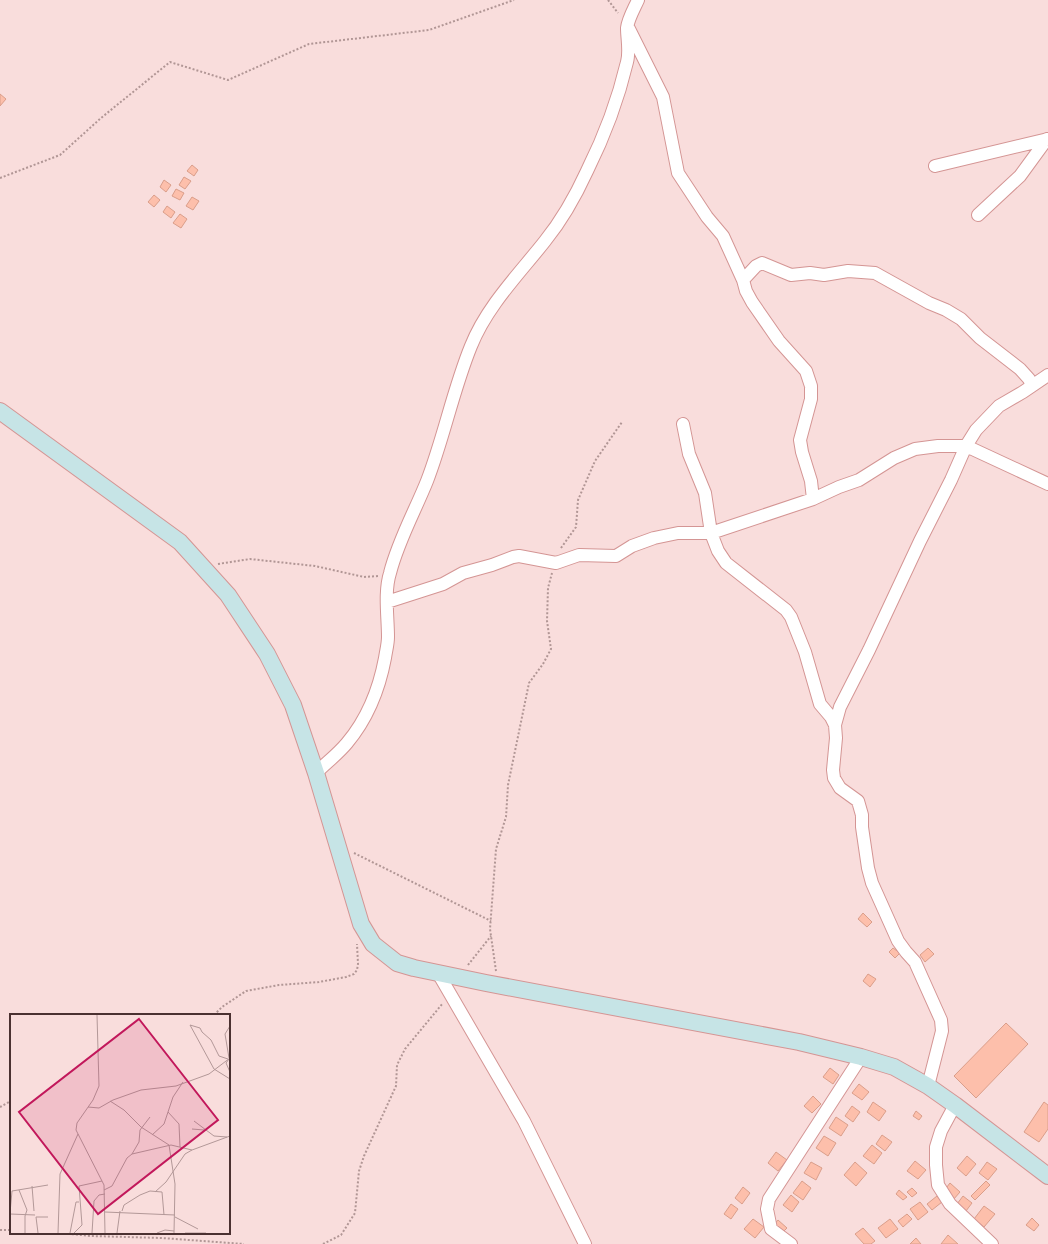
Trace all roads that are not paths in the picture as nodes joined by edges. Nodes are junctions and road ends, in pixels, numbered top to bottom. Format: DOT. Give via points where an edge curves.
graph roads {
  1 [pos="638,0"];
  2 [pos="627,25"];
  3 [pos="1048,139"];
  4 [pos="935,166"];
  5 [pos="978,216"];
  6 [pos="743,280"];
  7 [pos="1048,375"];
  8 [pos="1032,386"];
  9 [pos="0,411"];
  10 [pos="683,424"];
  11 [pos="966,446"];
  12 [pos="1048,484"];
  13 [pos="813,499"];
  14 [pos="711,533"];
  15 [pos="387,602"];
  16 [pos="835,725"];
  17 [pos="316,773"];
  18 [pos="438,973"];
  19 [pos="861,1057"];
  20 [pos="928,1086"];
  21 [pos="955,1104"];
  22 [pos="1048,1176"];
  23 [pos="585,1244"];
  24 [pos="791,1244"];
  25 [pos="992,1244"];
  1 -- 2 [label="street"];
  2 -- 6 [label="street" via="663,97 678,173 723,236"];
  2 -- 15 [label="street" via="628,59 618,96 587,172 547,239 494,306 471,345 427,481 389,575"];
  3 -- 4 [label="street"];
  3 -- 5 [label="street" via="1020,176"];
  6 -- 8 [label="street" via="762,263 791,274 824,275 848,271 875,273 961,319 980,338 1020,369"];
  6 -- 13 [label="street" via="752,302 779,341 806,371 812,386 800,440"];
  7 -- 8 [label="street"];
  8 -- 11 [label="street" via="999,406 976,430"];
  9 -- 17 [label="main road" via="180,542 228,594 268,654 293,705"];
  10 -- 14 [label="street" via="689,454 705,492"];
  11 -- 12 [label="street"];
  11 -- 13 [label="street" via="915,449 894,458 859,480"];
  11 -- 16 [label="street" via="840,707"];
  13 -- 14 [label="street"];
  14 -- 15 [label="street" via="678,533 654,538 632,546 616,556 578,555 556,563 513,557"];
  14 -- 16 [label="street" via="726,563 792,617 820,704"];
  15 -- 17 [label="street" via="388,640 381,678 373,702 346,745"];
  16 -- 20 [label="street" via="834,778 840,788 858,801 872,883 898,941 915,962 941,1020 942,1031"];
  17 -- 18 [label="main road" via="361,924 373,944 398,963"];
  18 -- 19 [label="main road" via="799,1042"];
  18 -- 23 [label="street" via="524,1121"];
  19 -- 20 [label="main road" via="894,1067"];
  19 -- 24 [label="street" via="769,1199 767,1209 771,1229"];
  20 -- 21 [label="main road"];
  21 -- 22 [label="main road"];
  21 -- 25 [label="street" via="936,1147 938,1184 950,1204"];
}
